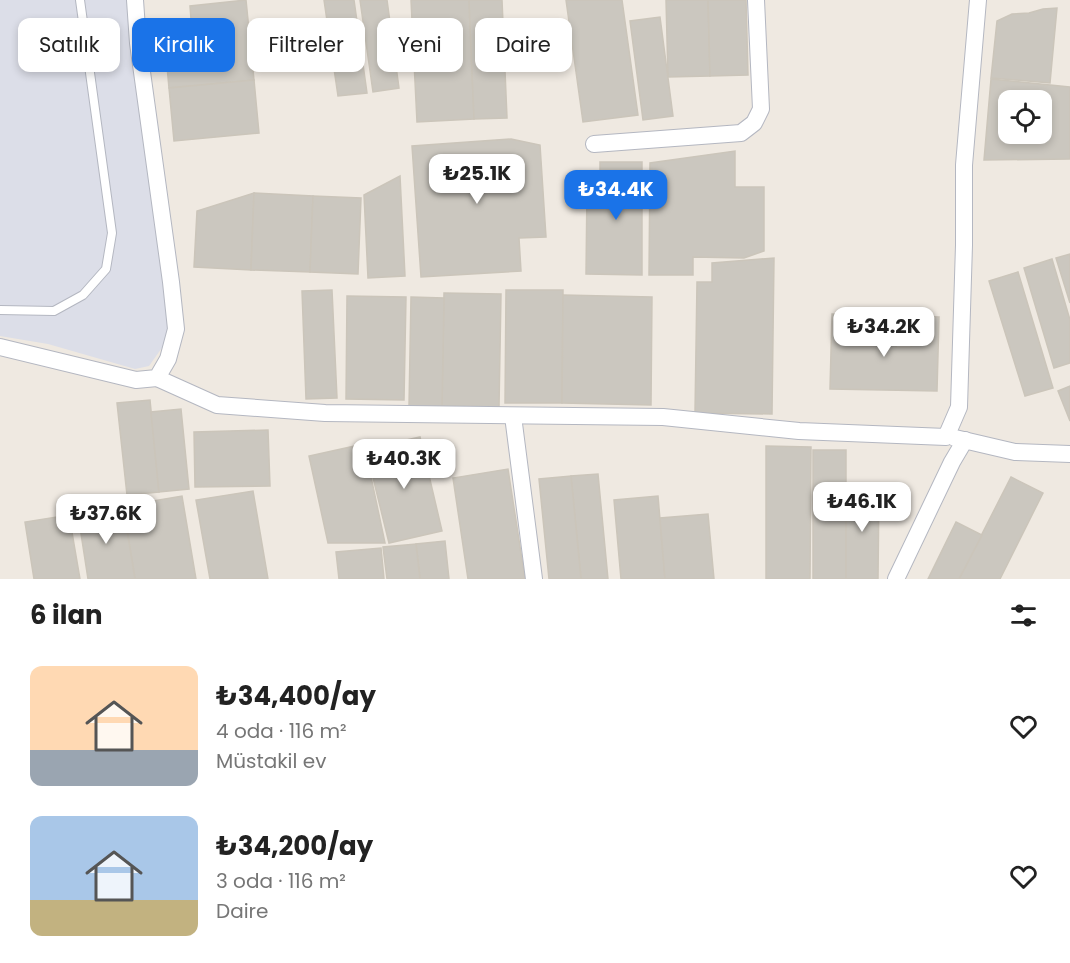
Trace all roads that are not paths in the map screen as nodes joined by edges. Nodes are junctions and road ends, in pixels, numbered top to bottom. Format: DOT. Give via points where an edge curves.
graph roads {
  1 [pos="80,0"];
  2 [pos="135,0"];
  3 [pos="756,0"];
  4 [pos="978,0"];
  5 [pos="594,144"];
  6 [pos="0,310"];
  7 [pos="0,347"];
  8 [pos="158,378"];
  9 [pos="513,416"];
  10 [pos="946,436"];
  11 [pos="965,440"];
  12 [pos="1070,454"];
  13 [pos="534,579"];
  14 [pos="896,579"];
  1 -- 6 [label="lane" via="112,233 106,269 83,295 54,311"];
  2 -- 8 [label="street" via="176,329"];
  3 -- 5 [label="street" via="761,109 754,123 741,133"];
  4 -- 10 [label="street" via="964,165 959,407"];
  7 -- 8 [label="street" via="136,380"];
  8 -- 9 [label="street" via="217,405 325,413"];
  9 -- 10 [label="street" via="663,417 799,431"];
  9 -- 13 [label="street"];
  10 -- 11 [label="street"];
  11 -- 12 [label="street" via="1015,452"];
  11 -- 14 [label="street"];
}
